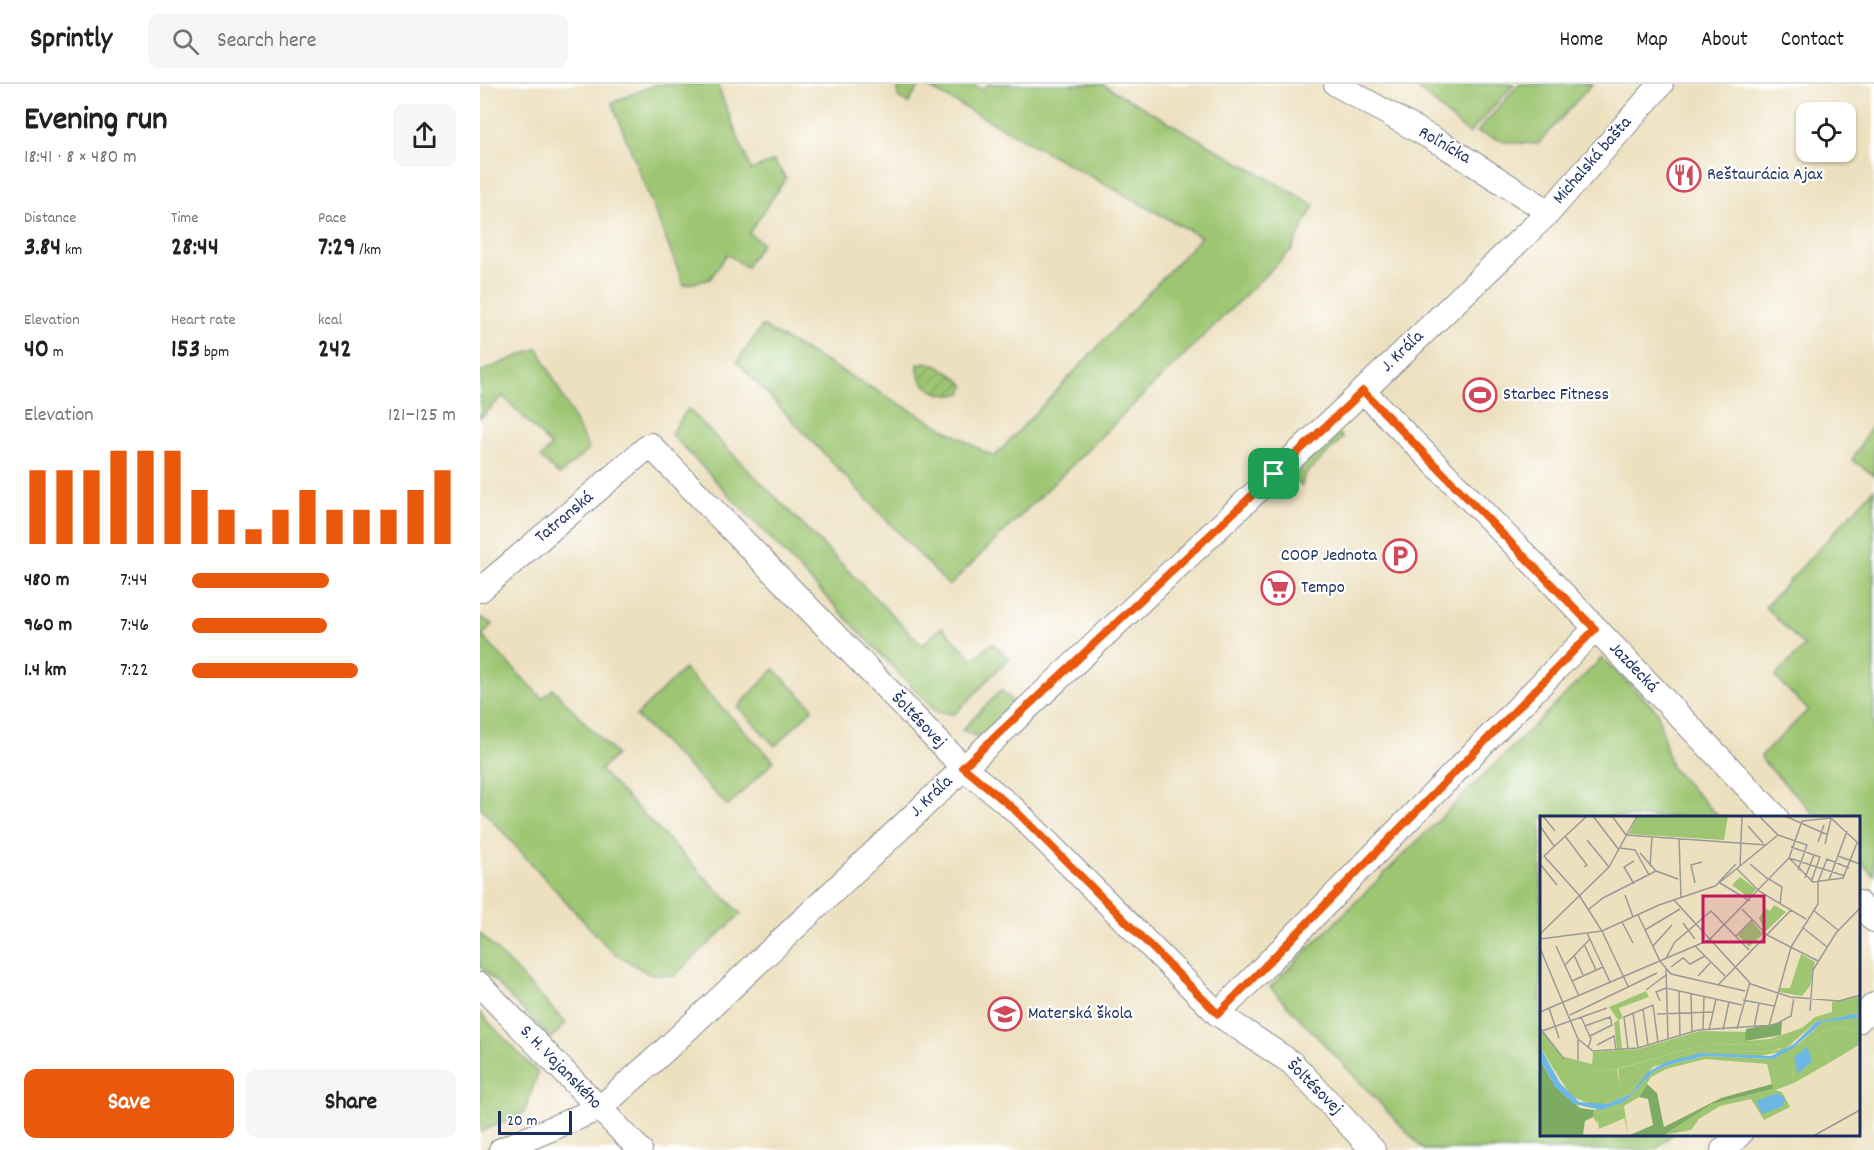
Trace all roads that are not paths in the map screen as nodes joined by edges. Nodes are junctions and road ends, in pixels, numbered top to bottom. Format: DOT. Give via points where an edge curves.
graph roads {
  1 [pos="1336,84"];
  2 [pos="1661,84"];
  3 [pos="1549,212"];
  4 [pos="1363,391"];
  5 [pos="650,445"];
  6 [pos="480,590"];
  7 [pos="1595,629"];
  8 [pos="963,767"];
  9 [pos="1775,816"];
  10 [pos="1859,905"];
  11 [pos="1874,920"];
  12 [pos="480,985"];
  13 [pos="1874,1005"];
  14 [pos="1218,1014"];
  15 [pos="1859,1019"];
  16 [pos="600,1108"];
  17 [pos="1739,1135"];
  18 [pos="501,1150"];
  19 [pos="640,1150"];
  20 [pos="1373,1150"];
  21 [pos="1723,1150"];
  1 -- 3 [label="street, Roľnícka" via="1444,145"];
  2 -- 3 [label="street, Michalská bašta"];
  3 -- 4 [label="street, J. Kráľa"];
  4 -- 7 [label="street, Jazdecká"];
  4 -- 8 [label="street, J. Kráľa"];
  5 -- 6 [label="street, Tatranská"];
  5 -- 8 [label="street, Šoltésovej"];
  7 -- 9 [label="street, Jazdecká"];
  7 -- 14 [label="street"];
  8 -- 14 [label="street, Šoltésovej" via="1015,810"];
  8 -- 16 [label="street, J. Kráľa"];
  10 -- 11 [label="street"];
  12 -- 16 [label="street, S. H. Vajanského"];
  13 -- 15 [label="street"];
  14 -- 20 [label="street, Šoltésovej" via="1292,1063"];
  16 -- 18 [label="street, J. Kráľa"];
  16 -- 19 [label="street, S. H. Vajanského"];
  17 -- 21 [label="street"];
}
